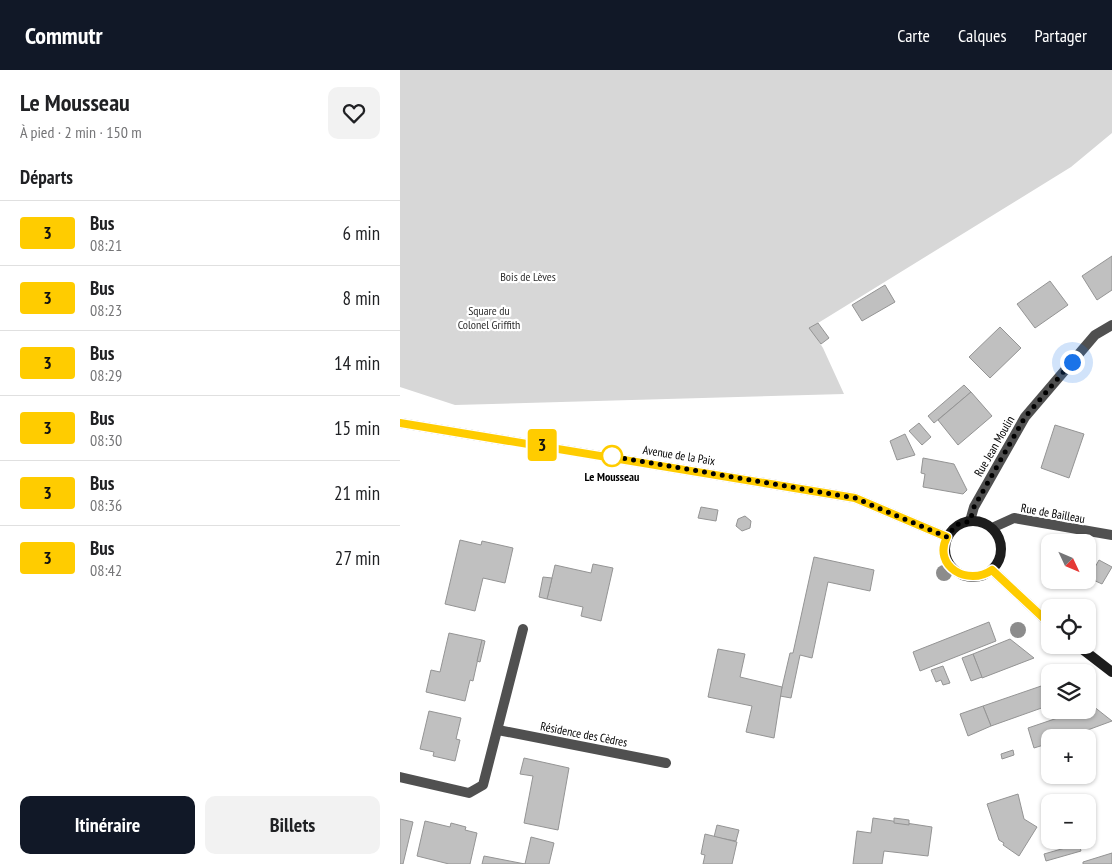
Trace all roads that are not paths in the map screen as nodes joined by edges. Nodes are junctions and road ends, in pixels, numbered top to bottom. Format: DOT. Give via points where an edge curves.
graph roads {
  1 [pos="1112,324"];
  2 [pos="400,423"];
  3 [pos="970,521"];
  4 [pos="992,528"];
  5 [pos="1112,535"];
  6 [pos="947,537"];
  7 [pos="992,570"];
  8 [pos="1041,616"];
  9 [pos="523,629"];
  10 [pos="1089,654"];
  11 [pos="1112,672"];
  12 [pos="498,730"];
  13 [pos="666,763"];
  14 [pos="400,776"];
  1 -- 3 [label="street, Rue Jean Moulin" via="1095,335 1025,417 974,507"];
  2 -- 6 [label="main road, Avenue de la Paix" via="855,498"];
  3 -- 4 [label="main road" via="984,522"];
  3 -- 6 [label="main road" via="956,525"];
  4 -- 5 [label="street, Rue de Bailleau" via="1014,518"];
  4 -- 7 [label="main road" via="998,535 1001,554"];
  6 -- 7 [label="main road" via="946,560 958,574 976,577"];
  7 -- 8 [label="main road"];
  9 -- 12 [label="street"];
  10 -- 11 [label="main road"];
  12 -- 13 [label="street, Résidence des Cèdres"];
  12 -- 14 [label="street" via="483,785 469,793"];
}
